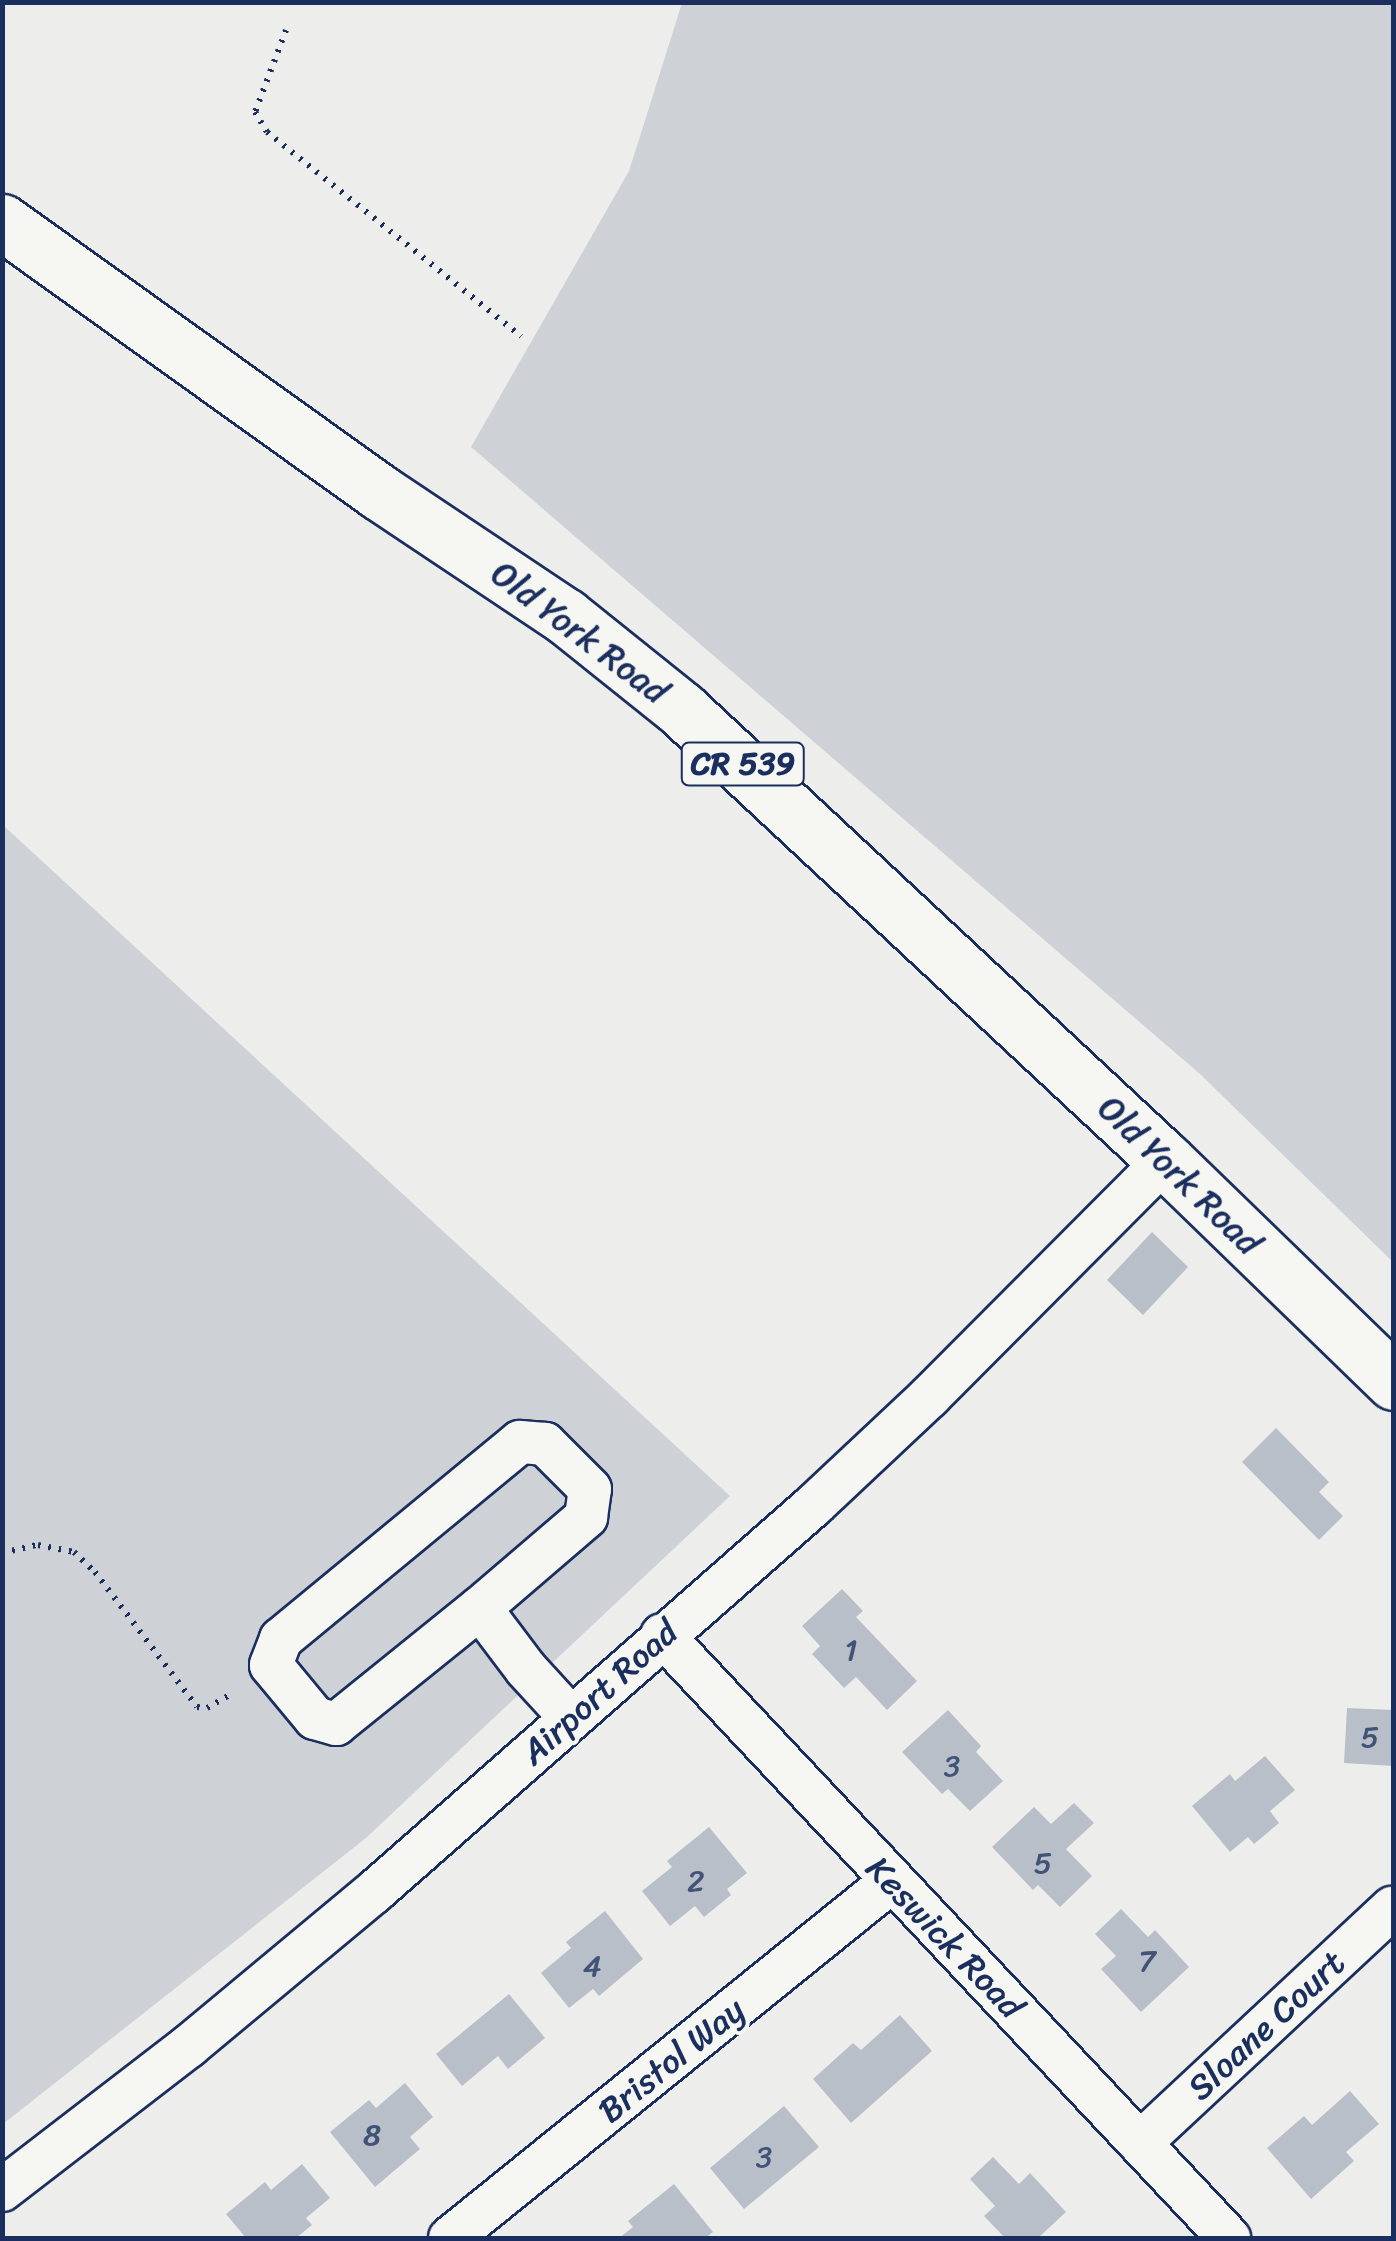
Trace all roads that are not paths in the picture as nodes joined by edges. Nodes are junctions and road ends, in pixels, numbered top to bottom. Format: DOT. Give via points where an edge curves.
graph roads {
  1 [pos="11,228"];
  2 [pos="1165,1160"];
  3 [pos="1394,1382"];
  4 [pos="480,1608"];
  5 [pos="662,1634"];
  6 [pos="570,1717"];
  7 [pos="892,1882"];
  8 [pos="1392,1908"];
  9 [pos="1140,2143"];
  10 [pos="2,2190"];
  11 [pos="450,2238"];
  12 [pos="1229,2238"];
  1 -- 2 [label="main road, Old York Road / CR 539" via="379,492 565,616 681,709"];
  2 -- 3 [label="main road, Old York Road / CR 539"];
  2 -- 5 [label="street, Airport Road" via="929,1397"];
  4 -- 4 [label="street" via="336,1724 315,1718 271,1665 280,1639 520,1442 545,1444 590,1489 586,1517"];
  4 -- 6 [label="street"];
  5 -- 6 [label="street, Airport Road"];
  5 -- 7 [label="street, Keswick Road"];
  6 -- 10 [label="street, Airport Road" via="274,1975"];
  7 -- 9 [label="street, Keswick Road"];
  7 -- 11 [label="street, Bristol Way"];
  8 -- 9 [label="street, Sloane Court"];
  9 -- 12 [label="street, Keswick Road"];
}
